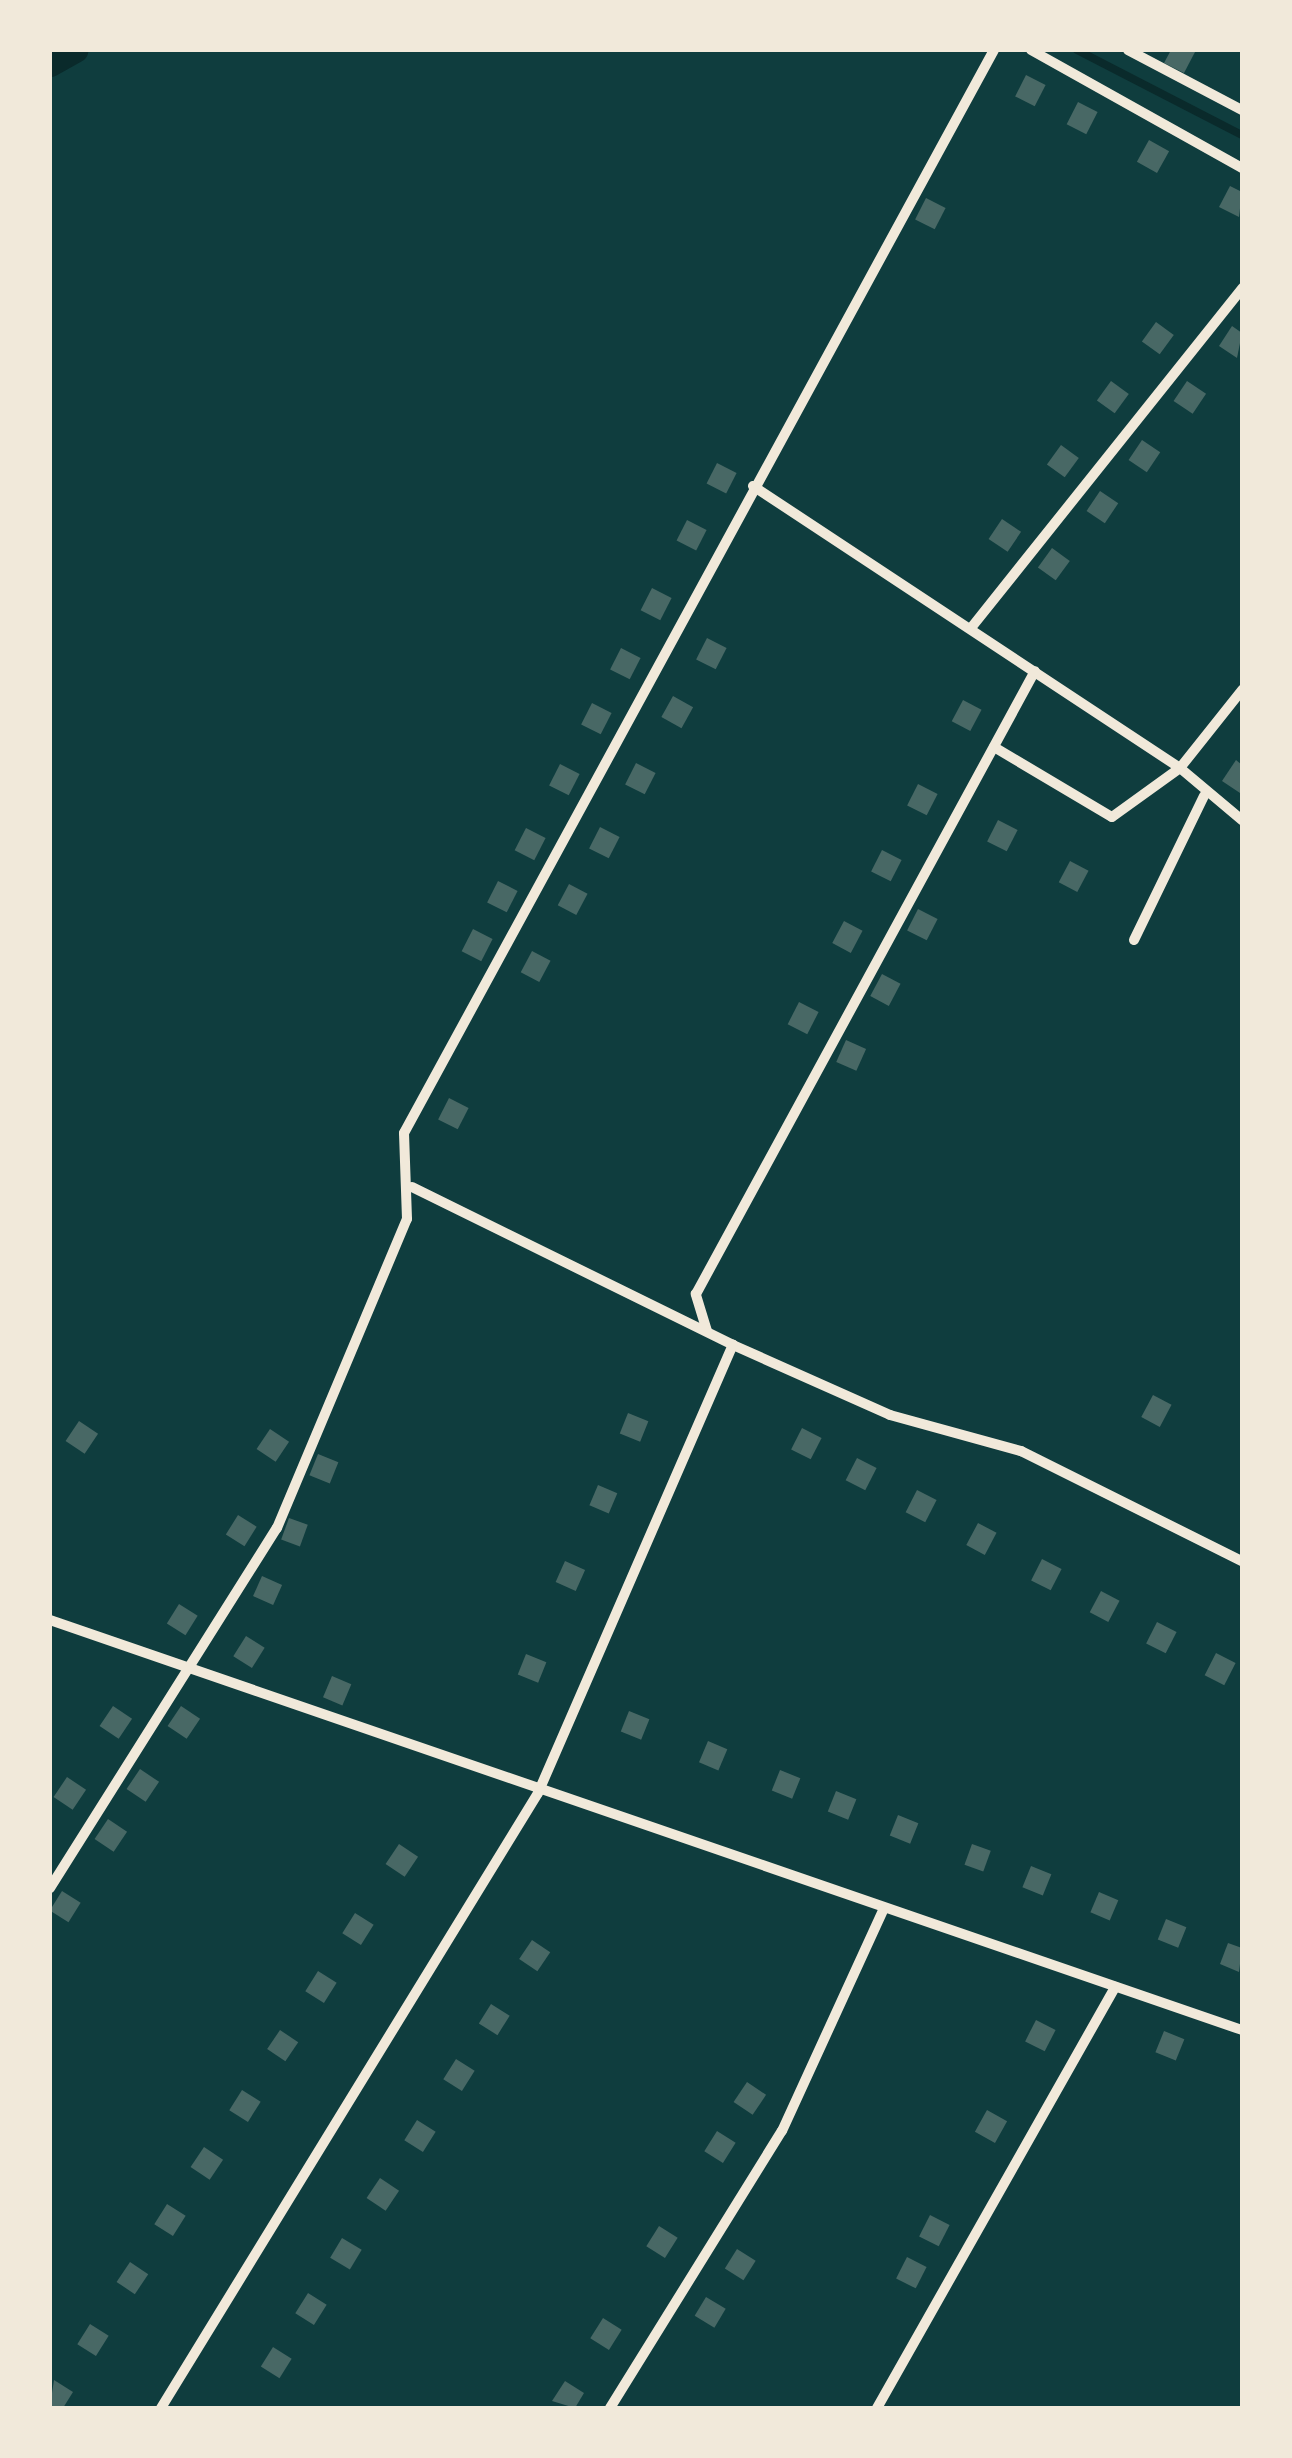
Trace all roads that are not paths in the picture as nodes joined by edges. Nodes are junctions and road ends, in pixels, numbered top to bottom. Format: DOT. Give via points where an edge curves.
graph roads {
  1 [pos="994,50"];
  2 [pos="1031,50"];
  3 [pos="1128,50"];
  4 [pos="1242,110"];
  5 [pos="1242,168"];
  6 [pos="1242,288"];
  7 [pos="752,486"];
  8 [pos="970,628"];
  9 [pos="1035,671"];
  10 [pos="1242,690"];
  11 [pos="994,747"];
  12 [pos="1180,768"];
  13 [pos="1204,796"];
  14 [pos="1242,820"];
  15 [pos="1134,940"];
  16 [pos="412,1188"];
  17 [pos="707,1331"];
  18 [pos="732,1345"];
  19 [pos="1242,1561"];
  20 [pos="50,1620"];
  21 [pos="190,1673"];
  22 [pos="538,1793"];
  23 [pos="50,1888"];
  24 [pos="883,1910"];
  25 [pos="1115,1987"];
  26 [pos="1242,2030"];
  27 [pos="161,2408"];
  28 [pos="610,2408"];
  29 [pos="877,2408"];
  1 -- 7 [label="street"];
  2 -- 5 [label="street"];
  3 -- 4 [label="street"];
  6 -- 8 [label="street"];
  7 -- 8 [label="street"];
  7 -- 16 [label="street" via="404,1133"];
  8 -- 9 [label="street"];
  9 -- 11 [label="street"];
  9 -- 12 [label="street"];
  10 -- 12 [label="street"];
  11 -- 12 [label="street" via="1112,817"];
  11 -- 17 [label="street" via="696,1294"];
  12 -- 13 [label="street"];
  13 -- 14 [label="street"];
  13 -- 15 [label="street"];
  16 -- 17 [label="street"];
  16 -- 21 [label="street" via="277,1528"];
  17 -- 18 [label="street"];
  18 -- 19 [label="street" via="890,1415 1021,1451"];
  18 -- 22 [label="street"];
  20 -- 21 [label="street"];
  21 -- 22 [label="street"];
  21 -- 23 [label="street"];
  22 -- 24 [label="street"];
  22 -- 27 [label="street"];
  24 -- 25 [label="street"];
  24 -- 28 [label="street" via="782,2130"];
  25 -- 26 [label="street"];
  25 -- 29 [label="street"];
}
